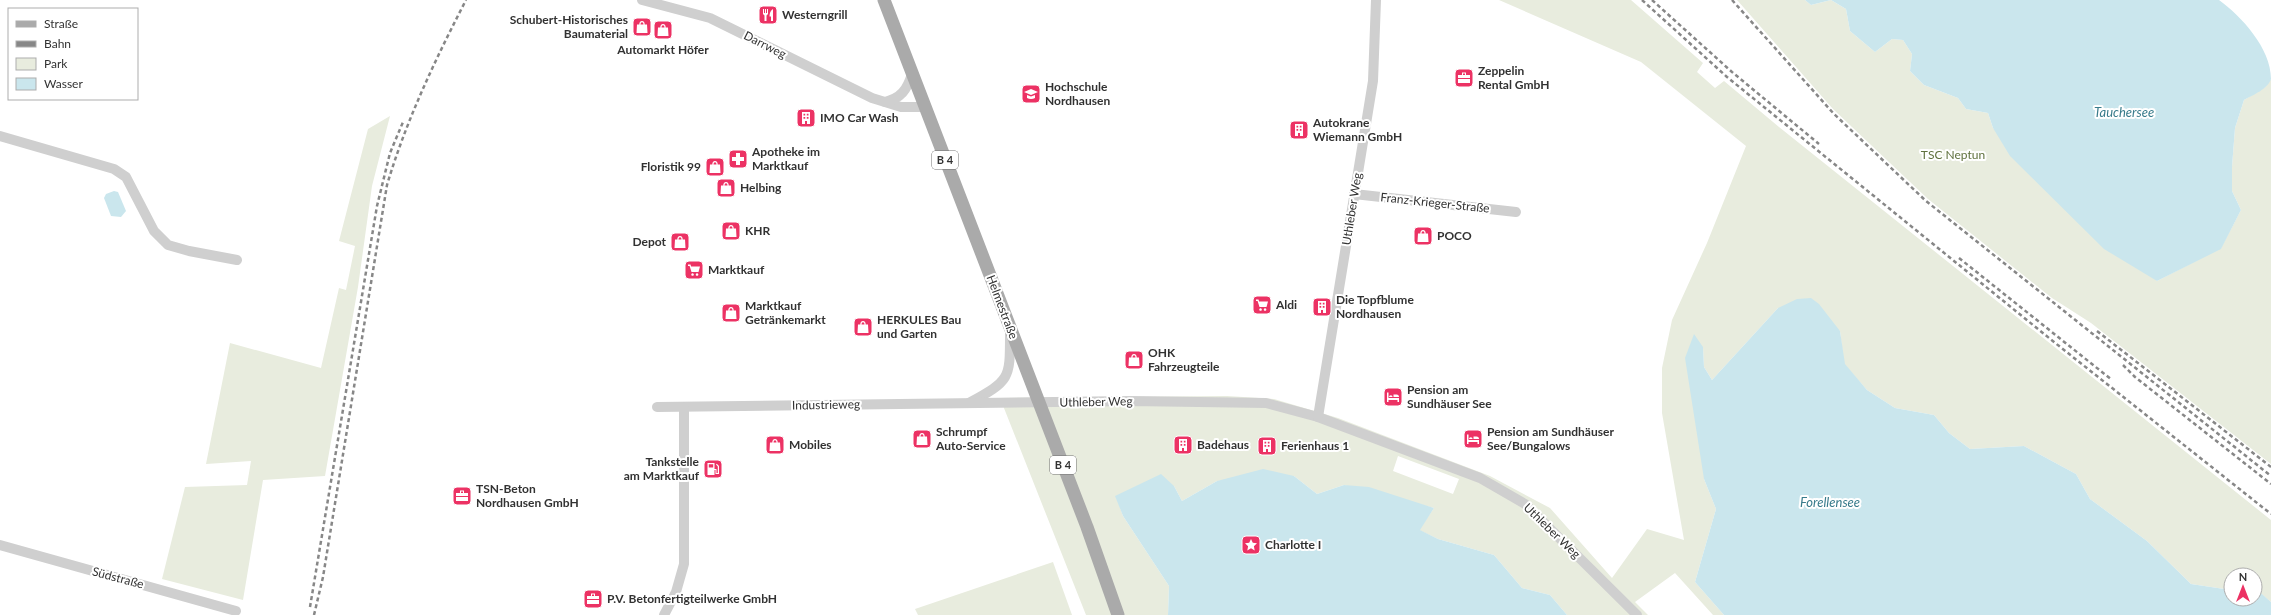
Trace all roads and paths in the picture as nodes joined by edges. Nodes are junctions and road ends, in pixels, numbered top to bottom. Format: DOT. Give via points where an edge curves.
graph roads {
  1 [pos="642,0"];
  2 [pos="884,0"];
  3 [pos="1376,0"];
  4 [pos="912,74"];
  5 [pos="883,102"];
  6 [pos="925,107"];
  7 [pos="0,136"];
  8 [pos="1354,194"];
  9 [pos="1516,212"];
  10 [pos="237,260"];
  11 [pos="1010,330"];
  12 [pos="1039,402"];
  13 [pos="967,403"];
  14 [pos="657,407"];
  15 [pos="684,407"];
  16 [pos="1318,417"];
  17 [pos="0,545"];
  18 [pos="236,611"];
  19 [pos="664,615"];
  20 [pos="1118,615"];
  21 [pos="1637,615"];
  1 -- 5 [label="street, Darrweg" via="710,18"];
  2 -- 4 [label="main road, Helmestraße / B 4"];
  3 -- 8 [label="street, Uthleber Weg" via="1373,82"];
  4 -- 5 [label="street" via="902,94 894,100"];
  4 -- 6 [label="main road, Helmestraße / B 4"];
  5 -- 6 [label="street, Darrweg" via="901,107"];
  6 -- 11 [label="main road, Helmestraße / B 4"];
  7 -- 10 [label="street" via="114,169 126,177 154,231 168,245"];
  8 -- 9 [label="street, Franz-Krieger-Straße"];
  8 -- 16 [label="street, Uthleber Weg"];
  11 -- 12 [label="main road, Helmestraße / B 4"];
  11 -- 13 [label="street, Industrieweg" via="1008,374 994,389"];
  12 -- 13 [label="street, Industrieweg"];
  12 -- 16 [label="street, Uthleber Weg" via="1266,403"];
  12 -- 20 [label="main road, Helmestraße / B 4"];
  13 -- 15 [label="street, Industrieweg"];
  14 -- 15 [label="street, Industrieweg"];
  15 -- 19 [label="street" via="684,564 676,592"];
  16 -- 21 [label="street, Uthleber Weg" via="1480,478 1525,504"];
  17 -- 18 [label="street, Südstraße"];
}
